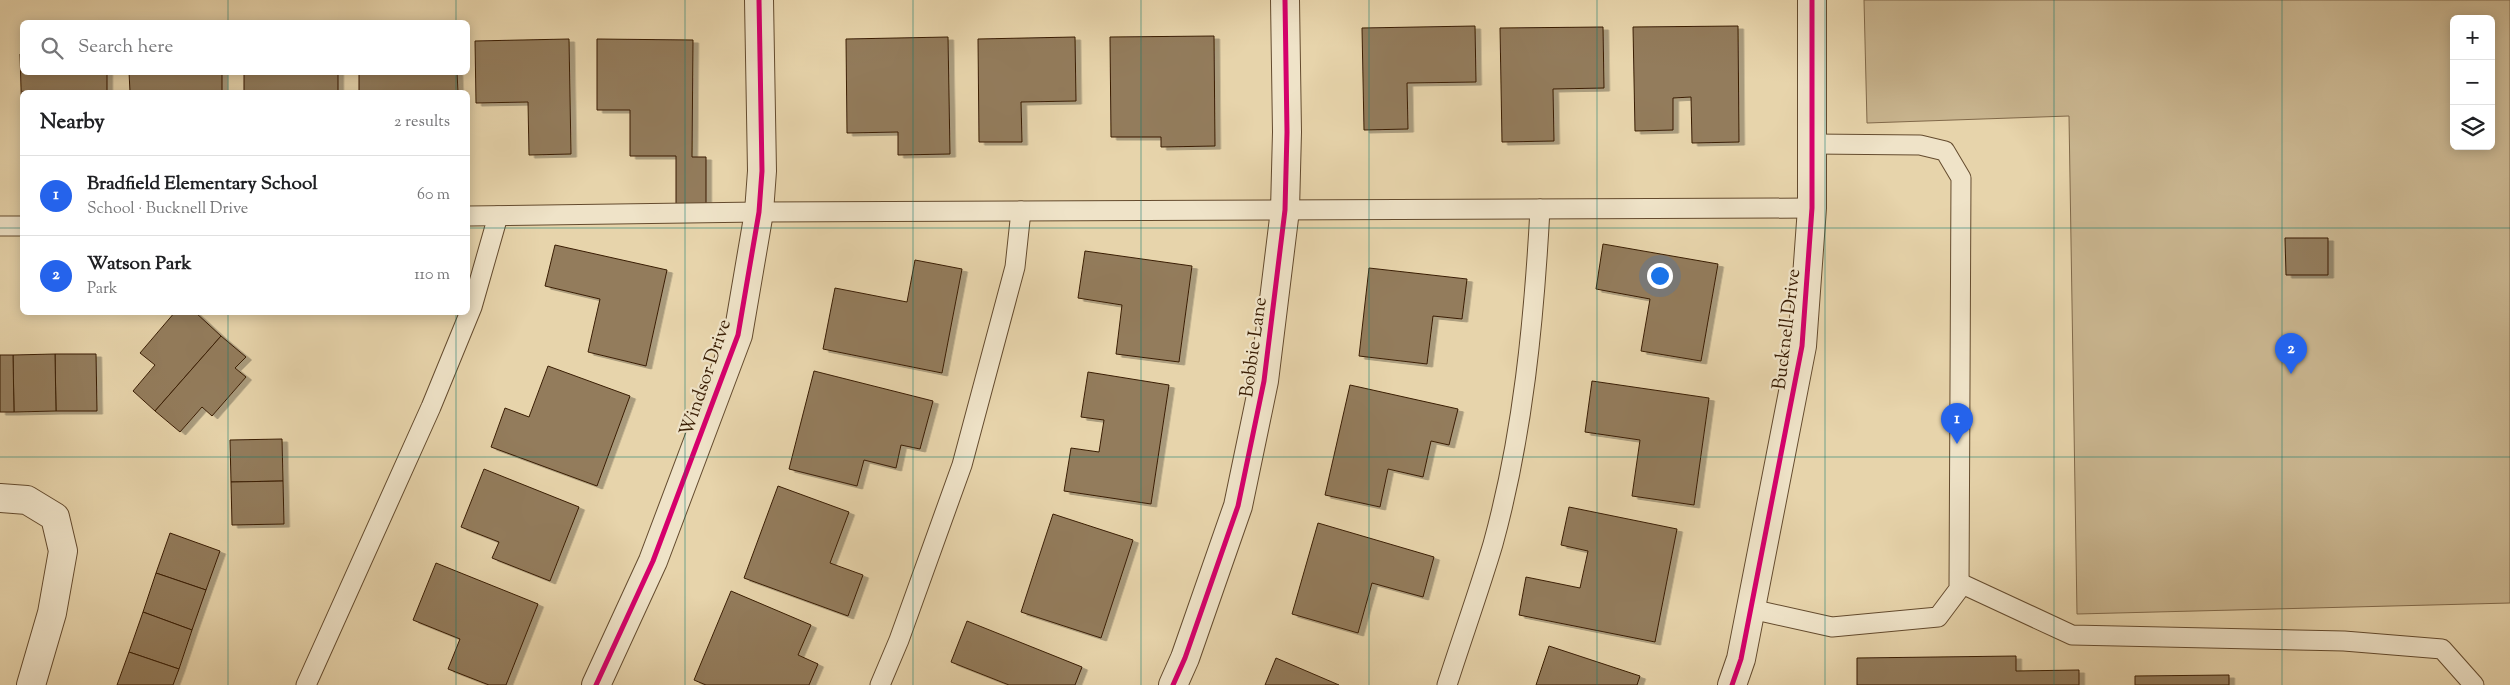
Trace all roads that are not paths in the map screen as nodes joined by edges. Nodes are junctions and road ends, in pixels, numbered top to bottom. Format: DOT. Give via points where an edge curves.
graph roads {
  1 [pos="759,0"];
  2 [pos="1285,0"];
  3 [pos="1812,0"];
  4 [pos="1813,144"];
  5 [pos="1812,208"];
  6 [pos="1540,209"];
  7 [pos="1285,210"];
  8 [pos="1021,211"];
  9 [pos="759,212"];
  10 [pos="470,216"];
  11 [pos="498,216"];
  12 [pos="0,226"];
  13 [pos="20,226"];
  14 [pos="470,312"];
  15 [pos="469,315"];
  16 [pos="0,498"];
  17 [pos="1960,583"];
  18 [pos="1751,608"];
  19 [pos="30,685"];
  20 [pos="306,685"];
  21 [pos="596,685"];
  22 [pos="880,685"];
  23 [pos="1173,685"];
  24 [pos="1447,685"];
  25 [pos="1732,685"];
  26 [pos="2474,685"];
  1 -- 9 [label="street, Windsor Drive" via="762,170"];
  2 -- 7 [label="street, Bobbie Lane"];
  3 -- 4 [label="street, Bucknell Drive"];
  4 -- 5 [label="street, Bucknell Drive"];
  4 -- 17 [label="lane" via="1920,145 1945,152 1961,178"];
  5 -- 6 [label="lane"];
  5 -- 18 [label="street, Bucknell Drive" via="1802,346"];
  6 -- 7 [label="lane"];
  6 -- 24 [label="lane" via="1528,367 1510,465 1493,543"];
  7 -- 8 [label="lane"];
  7 -- 23 [label="street, Bobbie Lane" via="1264,381 1238,506"];
  8 -- 9 [label="lane"];
  8 -- 22 [label="lane" via="1015,267 962,465"];
  9 -- 11 [label="lane"];
  9 -- 21 [label="street, Windsor Drive" via="738,335 653,561"];
  10 -- 11 [label="lane"];
  11 -- 14 [label="lane"];
  12 -- 13 [label="lane"];
  15 -- 20 [label="lane"];
  16 -- 19 [label="street" via="27,500 55,517 63,552 52,613"];
  17 -- 18 [label="lane" via="1938,617 1832,627"];
  17 -- 26 [label="lane" via="2072,635 2344,641 2442,649"];
  18 -- 25 [label="street, Bucknell Drive" via="1742,659"];
}
